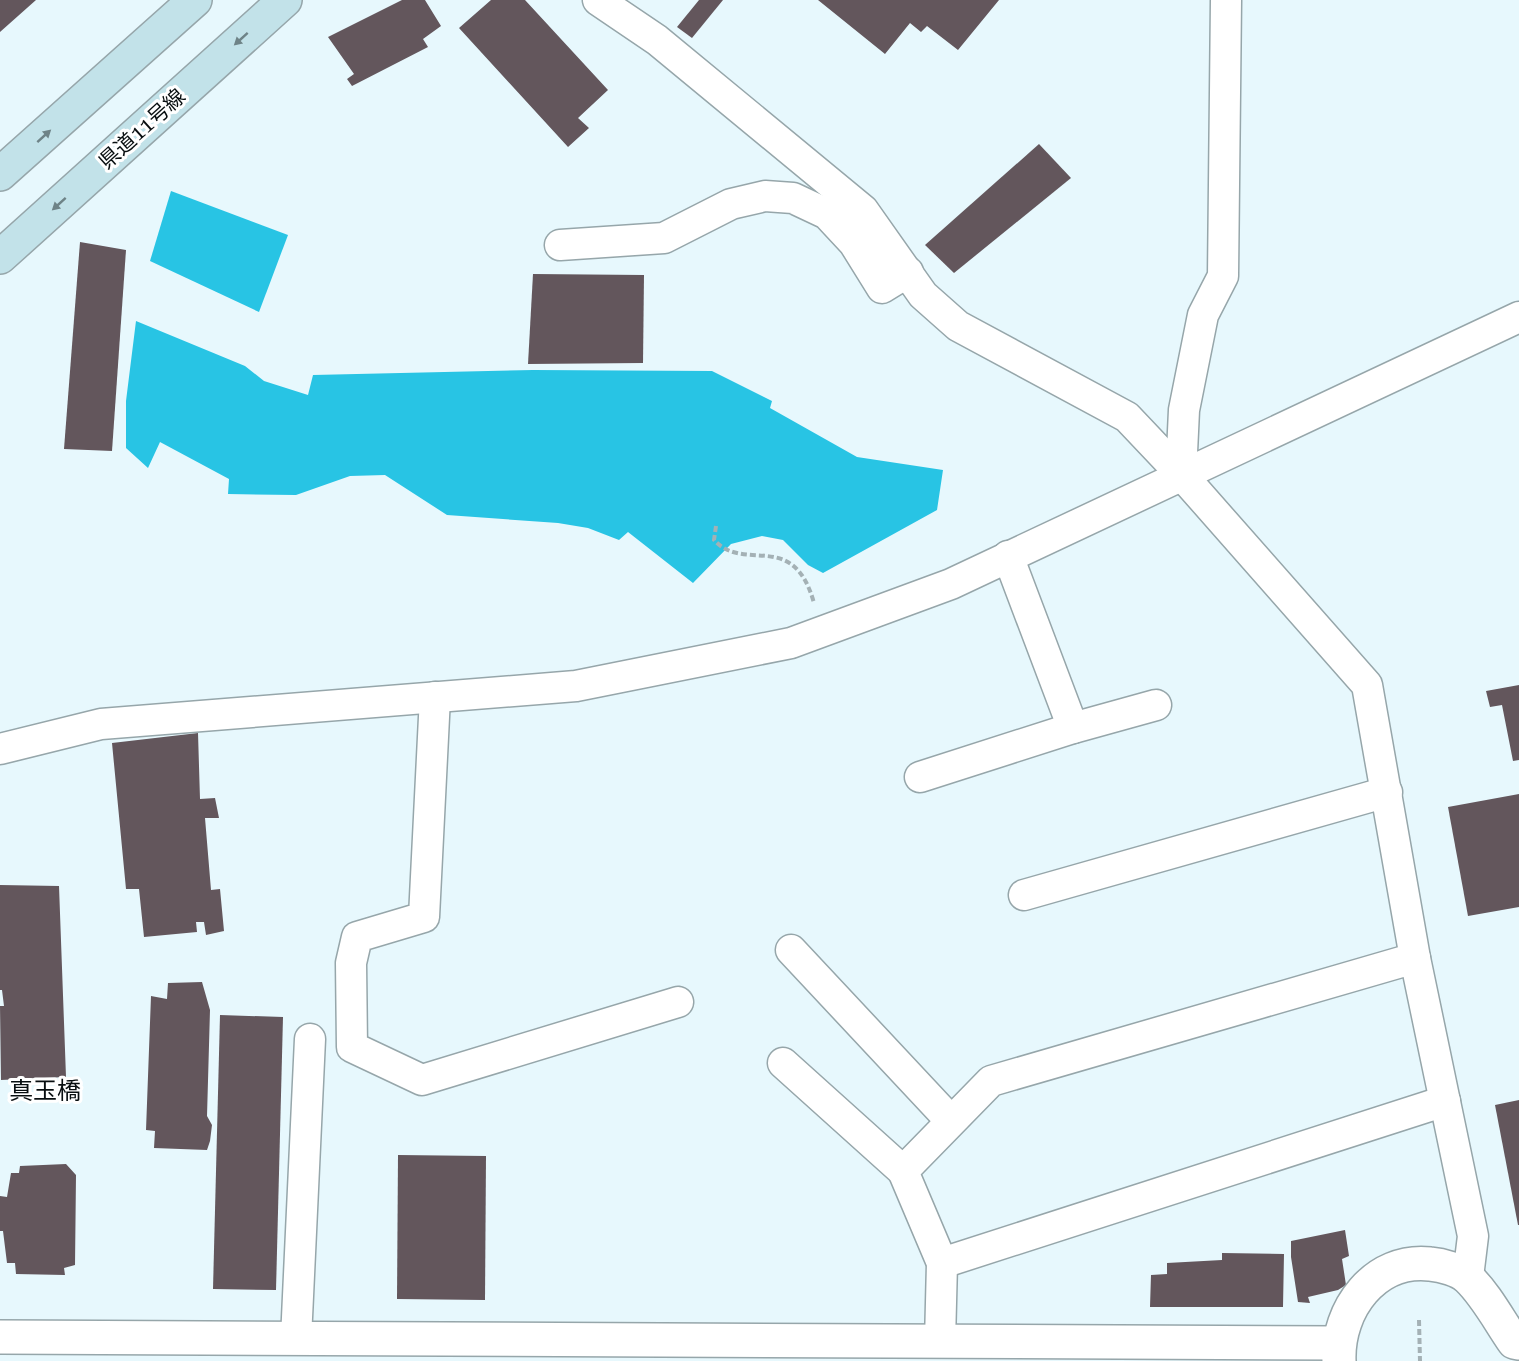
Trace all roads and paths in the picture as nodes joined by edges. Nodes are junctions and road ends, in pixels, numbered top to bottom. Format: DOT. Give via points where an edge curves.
graph roads {
  1 [pos="195,0"];
  2 [pos="285,0"];
  3 [pos="598,0"];
  4 [pos="1226,0"];
  5 [pos="0,174"];
  6 [pos="560,245"];
  7 [pos="0,257"];
  8 [pos="908,272"];
  9 [pos="1519,317"];
  10 [pos="1181,474"];
  11 [pos="716,526"];
  12 [pos="1008,556"];
  13 [pos="822,632"];
  14 [pos="435,697"];
  15 [pos="1156,705"];
  16 [pos="1073,728"];
  17 [pos="0,749"];
  18 [pos="920,777"];
  19 [pos="1387,792"];
  20 [pos="1024,895"];
  21 [pos="791,950"];
  22 [pos="1415,957"];
  23 [pos="678,1002"];
  24 [pos="310,1039"];
  25 [pos="783,1063"];
  26 [pos="1445,1101"];
  27 [pos="951,1122"];
  28 [pos="903,1171"];
  29 [pos="942,1263"];
  30 [pos="1468,1277"];
  31 [pos="1419,1320"];
  32 [pos="0,1337"];
  33 [pos="296,1338"];
  34 [pos="940,1342"];
  35 [pos="1519,1344"];
  36 [pos="1339,1352"];
  37 [pos="1420,1361"];
  5 -- 1 [label="main road, one-way"];
  2 -- 7 [label="main road, 県道11号線, one-way"];
  3 -- 8 [label="street" via="657,40 863,210"];
  4 -- 10 [label="street" via="1223,276 1203,315 1184,410"];
  6 -- 8 [label="street" via="664,238 731,204 765,196 784,197 826,214 854,243 882,288"];
  8 -- 10 [label="street" via="923,294 958,326 1127,417"];
  9 -- 10 [label="street"];
  10 -- 12 [label="street"];
  10 -- 19 [label="street" via="1367,685"];
  11 -- 13 [label="path" via="714,540 719,545 787,560 799,571 810,591"];
  12 -- 13 [label="street" via="951,584"];
  12 -- 16 [label="street"];
  13 -- 14 [label="street" via="791,642 576,686"];
  14 -- 17 [label="street" via="101,724"];
  14 -- 23 [label="street" via="424,917 357,938 351,963 352,1047 422,1080"];
  15 -- 16 [label="street"];
  16 -- 18 [label="street"];
  19 -- 20 [label="street"];
  19 -- 22 [label="street"];
  21 -- 27 [label="street"];
  22 -- 26 [label="street"];
  22 -- 27 [label="street" via="991,1081"];
  24 -- 33 [label="street"];
  25 -- 28 [label="street"];
  26 -- 29 [label="street"];
  26 -- 30 [label="street" via="1473,1236"];
  27 -- 28 [label="street"];
  28 -- 29 [label="street"];
  29 -- 34 [label="street"];
  30 -- 35 [label="street"];
  30 -- 36 [label="street" via="1441,1265 1410,1262 1384,1272 1363,1289 1347,1318"];
  31 -- 37 [label="path"];
  32 -- 33 [label="street"];
  33 -- 34 [label="street"];
  34 -- 36 [label="street"];
}
